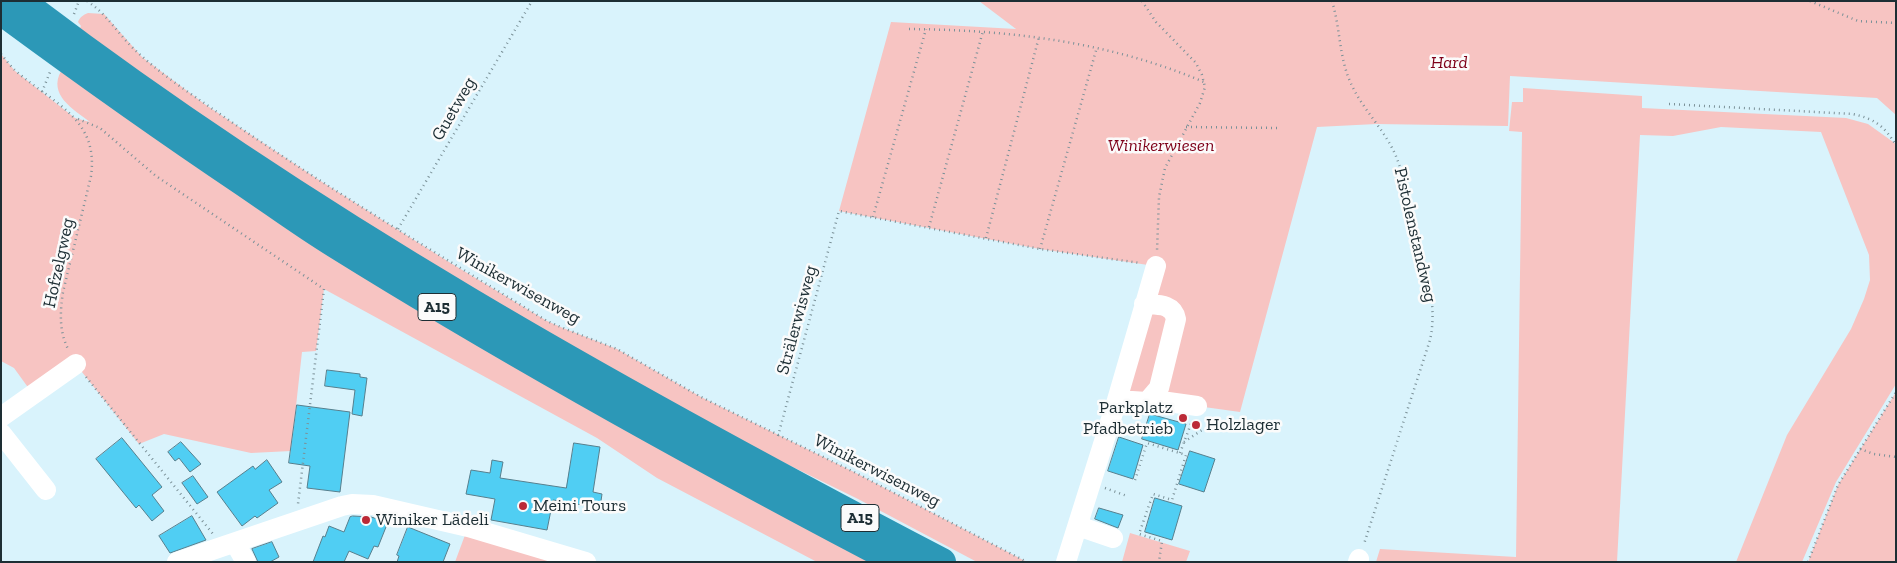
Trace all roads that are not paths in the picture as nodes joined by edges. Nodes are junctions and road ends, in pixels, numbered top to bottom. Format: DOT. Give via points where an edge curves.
graph roads {
  1 [pos="21,1"];
  2 [pos="1,11"];
  3 [pos="1156,266"];
  4 [pos="1144,304"];
  5 [pos="76,364"];
  6 [pos="1117,400"];
  7 [pos="1147,402"];
  8 [pos="1197,406"];
  9 [pos="1,417"];
  10 [pos="1,433"];
  11 [pos="46,490"];
  12 [pos="1078,526"];
  13 [pos="1113,538"];
  14 [pos="229,545"];
  15 [pos="178,562"];
  16 [pos="246,562"];
  17 [pos="586,562"];
  18 [pos="898,562"];
  19 [pos="942,562"];
  20 [pos="1066,562"];
  1 -- 19 [label="highway, A15" via="257,168 483,310 634,397"];
  2 -- 18 [label="highway, A15" via="168,132 333,243 490,339 775,498"];
  3 -- 4 [label="street"];
  4 -- 6 [label="street"];
  4 -- 7 [label="street" via="1169,307 1176,319 1159,388"];
  5 -- 9 [label="street"];
  6 -- 7 [label="street"];
  6 -- 12 [label="street"];
  7 -- 8 [label="street"];
  10 -- 11 [label="street"];
  12 -- 13 [label="street"];
  12 -- 20 [label="street"];
  14 -- 15 [label="street"];
  14 -- 16 [label="street"];
  14 -- 17 [label="street" via="352,504 373,505 468,527"];
}
